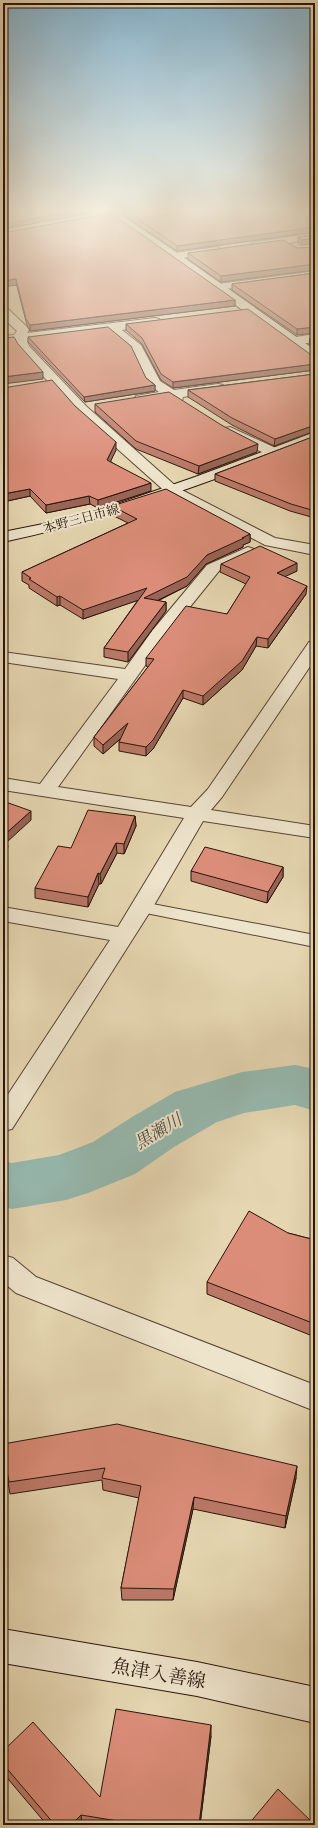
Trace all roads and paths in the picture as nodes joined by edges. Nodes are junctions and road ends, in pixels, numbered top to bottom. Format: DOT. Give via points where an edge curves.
graph roads {
  1 [pos="232,297"];
  2 [pos="249,310"];
  3 [pos="3,311"];
  4 [pos="234,312"];
  5 [pos="166,320"];
  6 [pos="112,327"];
  7 [pos="19,338"];
  8 [pos="315,338"];
  9 [pos="3,340"];
  10 [pos="293,341"];
  11 [pos="315,356"];
  12 [pos="56,382"];
  13 [pos="41,384"];
  14 [pos="230,386"];
  15 [pos="170,394"];
  16 [pos="125,401"];
  17 [pos="189,405"];
  18 [pos="96,406"];
  19 [pos="81,409"];
  20 [pos="220,425"];
  21 [pos="315,436"];
  22 [pos="273,452"];
  23 [pos="173,491"];
  24 [pos="3,537"];
  25 [pos="271,542"];
  26 [pos="315,550"];
  27 [pos="315,646"];
  28 [pos="3,657"];
  29 [pos="130,675"];
  30 [pos="3,784"];
  31 [pos="45,791"];
  32 [pos="197,813"];
  33 [pos="315,832"];
  34 [pos="142,907"];
  35 [pos="3,914"];
  36 [pos="124,935"];
  37 [pos="315,941"];
  38 [pos="6,1118"];
  39 [pos="3,1266"];
  40 [pos="315,1398"];
  41 [pos="3,1646"];
  42 [pos="315,1705"];
  1 -- 2 [label="street"];
  2 -- 4 [label="street"];
  2 -- 10 [label="street"];
  3 -- 7 [label="street" via="23,330"];
  5 -- 6 [label="street"];
  6 -- 7 [label="street"];
  6 -- 15 [label="street" via="137,348 154,383"];
  7 -- 9 [label="street"];
  7 -- 12 [label="street" via="23,347"];
  8 -- 10 [label="street"];
  10 -- 11 [label="street"];
  12 -- 13 [label="street"];
  12 -- 19 [label="street"];
  14 -- 15 [label="street"];
  15 -- 16 [label="street"];
  15 -- 17 [label="street"];
  18 -- 19 [label="street"];
  19 -- 23 [label="street"];
  20 -- 22 [label="street"];
  21 -- 22 [label="street, 本野三日市線"];
  22 -- 23 [label="street, 本野三日市線"];
  23 -- 24 [label="street, 本野三日市線" via="90,517"];
  23 -- 25 [label="street"];
  25 -- 26 [label="street"];
  25 -- 29 [label="street" via="213,568 158,635"];
  27 -- 32 [label="street" via="215,793"];
  28 -- 29 [label="street"];
  29 -- 31 [label="street"];
  30 -- 31 [label="street"];
  31 -- 32 [label="street"];
  32 -- 33 [label="street"];
  32 -- 34 [label="street"];
  34 -- 36 [label="street"];
  34 -- 37 [label="lane"];
  35 -- 36 [label="street"];
  36 -- 38 [label="street"];
  39 -- 40 [label="street" via="26,1285"];
  41 -- 42 [label="street, 魚津入善線" via="197,1679"];
}
